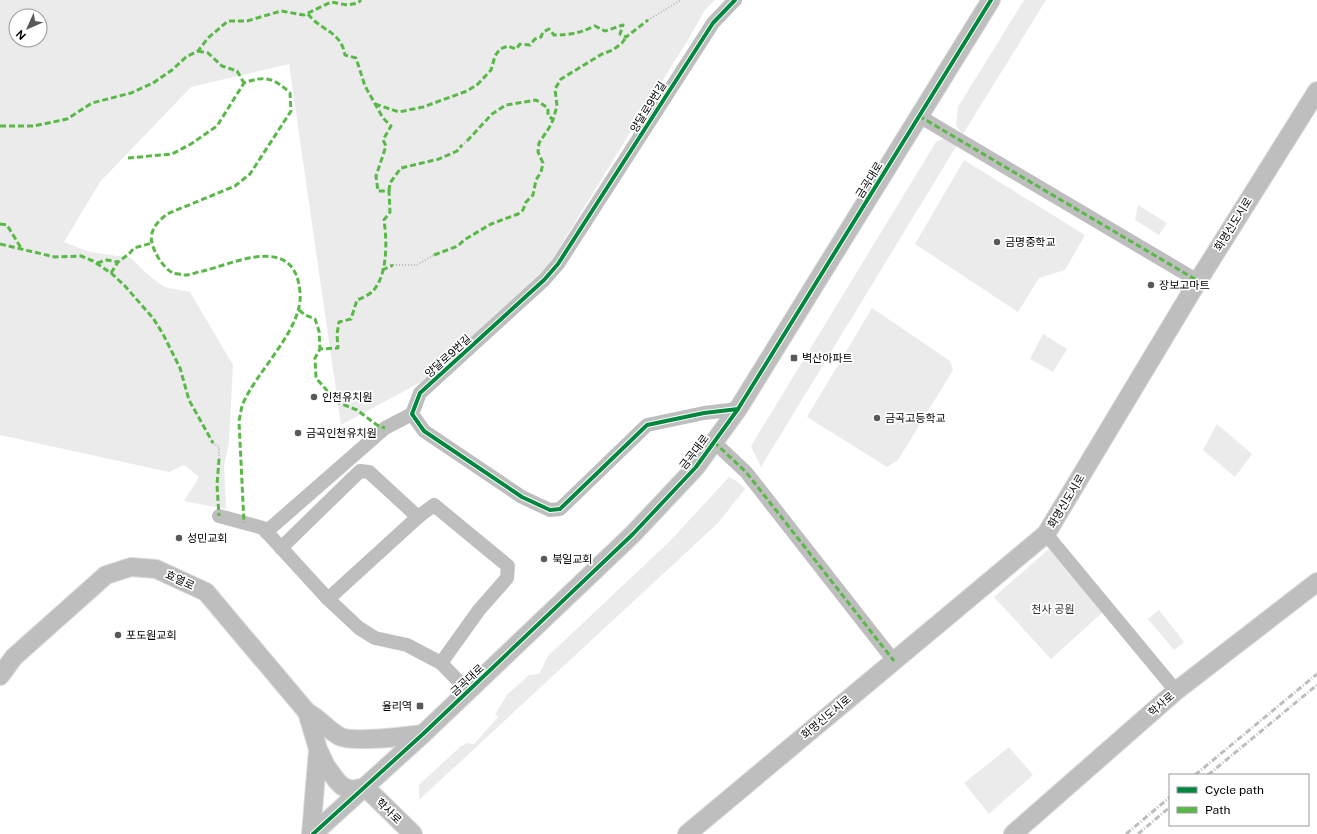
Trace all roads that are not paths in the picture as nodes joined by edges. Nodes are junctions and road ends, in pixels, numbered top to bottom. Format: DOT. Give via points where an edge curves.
graph roads {
  1 [pos="735,0"];
  2 [pos="991,0"];
  3 [pos="1317,91"];
  4 [pos="919,116"];
  5 [pos="1198,281"];
  6 [pos="738,409"];
  7 [pos="704,413"];
  8 [pos="412,414"];
  9 [pos="718,435"];
  10 [pos="219,516"];
  11 [pos="418,517"];
  12 [pos="266,532"];
  13 [pos="1046,534"];
  14 [pos="281,548"];
  15 [pos="1317,582"];
  16 [pos="328,599"];
  17 [pos="894,661"];
  18 [pos="441,663"];
  19 [pos="0,676"];
  20 [pos="1176,691"];
  21 [pos="468,692"];
  22 [pos="307,712"];
  23 [pos="423,734"];
  24 [pos="340,737"];
  25 [pos="319,752"];
  26 [pos="365,787"];
  27 [pos="312,834"];
  28 [pos="414,834"];
  29 [pos="687,834"];
  30 [pos="1013,834"];
  1 -- 8 [label="street, 양달로9번길" via="713,23 558,264 544,280 420,393"];
  2 -- 4 [label="main road, 금곡대로"];
  3 -- 5 [label="main road, 화명신도시로"];
  4 -- 5 [label="street"];
  4 -- 6 [label="main road, 금곡대로"];
  5 -- 13 [label="main road, 화명신도시로"];
  6 -- 7 [label="street"];
  6 -- 9 [label="main road, 금곡대로"];
  7 -- 8 [label="street" via="647,425 560,510 550,510 522,497 424,431"];
  7 -- 9 [label="street"];
  8 -- 12 [label="street" via="385,428"];
  9 -- 17 [label="street"];
  9 -- 21 [label="main road, 금곡대로" via="696,467 633,534"];
  10 -- 12 [label="street" via="263,528"];
  11 -- 14 [label="street" via="369,472 360,471"];
  11 -- 16 [label="street"];
  11 -- 18 [label="street" via="434,505 508,566 507,578 479,610"];
  12 -- 14 [label="street"];
  13 -- 17 [label="main road, 화명신도시로"];
  13 -- 20 [label="street"];
  14 -- 16 [label="street"];
  15 -- 20 [label="main road, 학사로"];
  16 -- 18 [label="street" via="359,628 375,638 407,645"];
  17 -- 29 [label="main road, 화명신도시로"];
  18 -- 21 [label="street"];
  19 -- 22 [label="main road, 효열로" via="14,657 106,575 131,567 156,569 206,592"];
  20 -- 30 [label="main road, 학사로"];
  21 -- 23 [label="main road, 금곡대로"];
  22 -- 24 [label="main road" via="317,717"];
  22 -- 25 [label="main road, 효열로"];
  23 -- 24 [label="main road" via="385,739"];
  23 -- 26 [label="main road, 금곡대로"];
  24 -- 25 [label="main road" via="325,740"];
  25 -- 26 [label="main road" via="331,774 342,786 351,790"];
  25 -- 27 [label="main road"];
  26 -- 27 [label="main road, 금곡대로"];
  26 -- 28 [label="main road, 학사로"];
}
